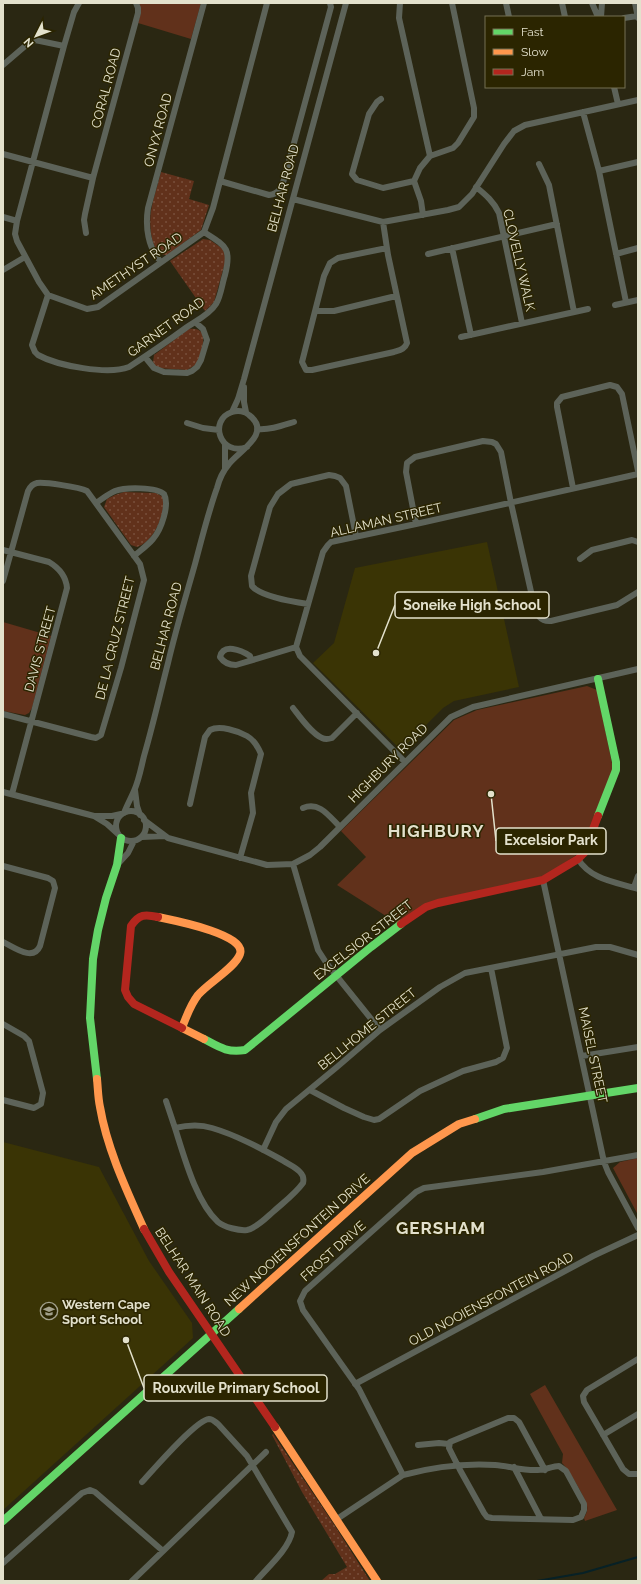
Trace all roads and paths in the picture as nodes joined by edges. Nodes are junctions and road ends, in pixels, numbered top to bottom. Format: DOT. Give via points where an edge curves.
graph roads {
  1 [pos="79,3"];
  2 [pos="136,3"];
  3 [pos="204,3"];
  4 [pos="267,3"];
  5 [pos="330,3"];
  6 [pos="346,3"];
  7 [pos="400,3"];
  8 [pos="452,3"];
  9 [pos="506,3"];
  10 [pos="562,3"];
  11 [pos="592,3"];
  12 [pos="602,3"];
  13 [pos="635,3"];
  14 [pos="509,16"];
  15 [pos="565,16"];
  16 [pos="598,16"];
  17 [pos="601,16"];
  18 [pos="638,17"];
  19 [pos="625,18"];
  20 [pos="64,46"];
  21 [pos="3,65"];
  22 [pos="614,88"];
  23 [pos="381,99"];
  24 [pos="638,100"];
  25 [pos="618,104"];
  26 [pos="583,112"];
  27 [pos="3,154"];
  28 [pos="430,156"];
  29 [pos="32,162"];
  30 [pos="638,162"];
  31 [pos="539,164"];
  32 [pos="599,171"];
  33 [pos="93,178"];
  34 [pos="220,181"];
  35 [pos="414,181"];
  36 [pos="476,187"];
  37 [pos="293,199"];
  38 [pos="423,215"];
  39 [pos="3,217"];
  40 [pos="17,221"];
  41 [pos="382,222"];
  42 [pos="557,224"];
  43 [pos="204,232"];
  44 [pos="86,233"];
  45 [pos="504,236"];
  46 [pos="387,248"];
  47 [pos="452,248"];
  48 [pos="638,248"];
  49 [pos="428,254"];
  50 [pos="616,254"];
  51 [pos="25,257"];
  52 [pos="161,262"];
  53 [pos="3,270"];
  54 [pos="48,295"];
  55 [pos="396,296"];
  56 [pos="638,300"];
  57 [pos="626,302"];
  58 [pos="615,305"];
  59 [pos="588,309"];
  60 [pos="316,311"];
  61 [pos="574,312"];
  62 [pos="195,322"];
  63 [pos="522,323"];
  64 [pos="470,335"];
  65 [pos="462,337"];
  66 [pos="145,357"];
  67 [pos="244,379"];
  68 [pos="232,412"];
  69 [pos="246,412"];
  70 [pos="294,422"];
  71 [pos="187,423"];
  72 [pos="257,429"];
  73 [pos="219,430"];
  74 [pos="225,444"];
  75 [pos="247,447"];
  76 [pos="224,470"];
  77 [pos="638,470"];
  78 [pos="638,474"];
  79 [pos="574,488"];
  80 [pos="96,503"];
  81 [pos="511,503"];
  82 [pos="416,524"];
  83 [pos="356,536"];
  84 [pos="638,542"];
  85 [pos="3,550"];
  86 [pos="11,552"];
  87 [pos="134,556"];
  88 [pos="580,559"];
  89 [pos="3,581"];
  90 [pos="638,592"];
  91 [pos="308,604"];
  92 [pos="296,647"];
  93 [pos="251,660"];
  94 [pos="638,669"];
  95 [pos="598,679"];
  96 [pos="293,708"];
  97 [pos="357,713"];
  98 [pos="3,714"];
  99 [pos="31,722"];
  100 [pos="405,762"];
  101 [pos="134,790"];
  102 [pos="3,792"];
  103 [pos="12,794"];
  104 [pos="190,804"];
  105 [pos="303,808"];
  106 [pos="122,814"];
  107 [pos="94,816"];
  108 [pos="142,817"];
  109 [pos="340,827"];
  110 [pos="120,836"];
  111 [pos="165,836"];
  112 [pos="142,837"];
  113 [pos="134,841"];
  114 [pos="240,858"];
  115 [pos="578,859"];
  116 [pos="292,864"];
  117 [pos="117,865"];
  118 [pos="3,866"];
  119 [pos="638,876"];
  120 [pos="543,880"];
  121 [pos="636,888"];
  122 [pos="3,942"];
  123 [pos="560,954"];
  124 [pos="638,955"];
  125 [pos="491,968"];
  126 [pos="336,975"];
  127 [pos="3,1024"];
  128 [pos="182,1028"];
  129 [pos="380,1030"];
  130 [pos="638,1047"];
  131 [pos="582,1056"];
  132 [pos="638,1088"];
  133 [pos="310,1090"];
  134 [pos="590,1096"];
  135 [pos="3,1100"];
  136 [pos="166,1101"];
  137 [pos="175,1128"];
  138 [pos="263,1150"];
  139 [pos="638,1155"];
  140 [pos="604,1162"];
  141 [pos="638,1228"];
  142 [pos="638,1235"];
  143 [pos="212,1335"];
  144 [pos="638,1359"];
  145 [pos="355,1384"];
  146 [pos="638,1414"];
  147 [pos="603,1435"];
  148 [pos="449,1444"];
  149 [pos="418,1445"];
  150 [pos="266,1452"];
  151 [pos="252,1464"];
  152 [pos="458,1465"];
  153 [pos="514,1467"];
  154 [pos="545,1470"];
  155 [pos="638,1474"];
  156 [pos="403,1475"];
  157 [pos="142,1482"];
  158 [pos="337,1519"];
  159 [pos="541,1519"];
  160 [pos="3,1521"];
  161 [pos="163,1551"];
  162 [pos="3,1563"];
  163 [pos="135,1580"];
  164 [pos="256,1581"];
  165 [pos="377,1581"];
  1 -- 20 [label="street"];
  2 -- 33 [label="street, CORAL ROAD" via="138,12"];
  3 -- 52 [label="street, ONYX ROAD" via="148,208 151,246"];
  4 -- 34 [label="street"];
  5 -- 34 [label="street" via="279,191 276,194 264,194"];
  6 -- 37 [label="street, BELHAR ROAD"];
  7 -- 28 [label="street" via="399,18"];
  8 -- 28 [label="street" via="474,117 453,148"];
  9 -- 14 [label="street"];
  10 -- 15 [label="street"];
  11 -- 16 [label="street"];
  12 -- 17 [label="street"];
  13 -- 18 [label="street"];
  18 -- 19 [label="street"];
  20 -- 21 [label="street" via="35,40"];
  20 -- 29 [label="street"];
  22 -- 25 [label="street"];
  23 -- 35 [label="street" via="369,114 352,174 357,180 383,188"];
  24 -- 25 [label="street"];
  25 -- 26 [label="street"];
  26 -- 32 [label="street"];
  26 -- 36 [label="street" via="526,125 514,132"];
  27 -- 29 [label="street"];
  28 -- 35 [label="street"];
  29 -- 33 [label="street"];
  29 -- 40 [label="street"];
  30 -- 32 [label="street"];
  31 -- 42 [label="street" via="549,185"];
  32 -- 50 [label="street"];
  33 -- 44 [label="street, CORAL ROAD" via="84,220"];
  34 -- 43 [label="street"];
  35 -- 38 [label="street"];
  36 -- 38 [label="street" via="459,207"];
  36 -- 45 [label="street, CLOVELLY WALK" via="496,206"];
  37 -- 41 [label="street"];
  37 -- 67 [label="street, BELHAR ROAD"];
  38 -- 41 [label="street"];
  39 -- 40 [label="street"];
  40 -- 51 [label="street" via="15,237"];
  41 -- 46 [label="street"];
  42 -- 45 [label="street"];
  42 -- 61 [label="street"];
  43 -- 52 [label="street, AMETHYST ROAD"];
  43 -- 62 [label="street, GARNET ROAD" via="225,247 229,258 217,302"];
  45 -- 47 [label="street"];
  45 -- 63 [label="street, CLOVELLY WALK"];
  46 -- 55 [label="street"];
  46 -- 60 [label="street" via="331,261 324,276"];
  47 -- 49 [label="street"];
  47 -- 64 [label="street"];
  48 -- 50 [label="street"];
  50 -- 57 [label="street"];
  51 -- 53 [label="street"];
  51 -- 54 [label="street"];
  52 -- 54 [label="street, AMETHYST ROAD" via="94,308 83,308"];
  54 -- 66 [label="street, GARNET ROAD" via="32,345 38,355 75,368 118,370 129,367"];
  55 -- 60 [label="street" via="334,311"];
  55 -- 60 [label="street" via="407,343 402,349 308,371 302,362"];
  56 -- 57 [label="street"];
  57 -- 58 [label="street"];
  59 -- 61 [label="street"];
  61 -- 63 [label="street"];
  62 -- 66 [label="street, GARNET ROAD"];
  62 -- 66 [label="street" via="203,329 207,340 201,360 192,371 164,372 154,368"];
  63 -- 64 [label="street"];
  64 -- 65 [label="street"];
  67 -- 68 [label="street, BELHAR ROAD"];
  67 -- 69 [label="street, BELHAR ROAD"];
  68 -- 69 [label="street"];
  68 -- 73 [label="street" via="224,417"];
  69 -- 72 [label="street" via="254,419"];
  70 -- 72 [label="street" via="266,430"];
  71 -- 73 [label="street"];
  72 -- 75 [label="street" via="255,439"];
  73 -- 74 [label="street"];
  74 -- 75 [label="street" via="237,449"];
  74 -- 76 [label="street, BELHAR ROAD"];
  75 -- 76 [label="street, BELHAR ROAD"];
  76 -- 101 [label="street, BELHAR ROAD" via="207,518"];
  77 -- 79 [label="street" via="622,394 617,388 610,385 562,397 557,407"];
  78 -- 79 [label="street, ALLAMAN STREET"];
  79 -- 81 [label="street, ALLAMAN STREET"];
  80 -- 86 [label="street, DE LA CRUZ STREET" via="84,490 35,484 28,491"];
  80 -- 87 [label="street, DE LA CRUZ STREET"];
  80 -- 87 [label="street" via="122,489 156,490 164,494 167,505 159,530 153,540"];
  81 -- 82 [label="street, ALLAMAN STREET"];
  81 -- 82 [label="street" via="500,448 492,442 483,441 415,457 407,463 406,472"];
  81 -- 90 [label="street" via="534,605 542,620 551,621 617,605"];
  82 -- 83 [label="street, ALLAMAN STREET"];
  83 -- 91 [label="street, ALLAMAN STREET" via="331,542 323,552"];
  83 -- 91 [label="street" via="346,486 340,478 329,475 291,484 273,501 251,576 252,586 257,591"];
  84 -- 88 [label="street" via="632,540 592,550"];
  85 -- 86 [label="street, DAVIS STREET"];
  86 -- 89 [label="street"];
  86 -- 99 [label="street, DAVIS STREET" via="49,562 60,570 66,583 67,593"];
  87 -- 99 [label="street, DE LA CRUZ STREET" via="140,564 144,580 103,733 94,738"];
  91 -- 92 [label="street, ALLAMAN STREET"];
  92 -- 93 [label="street"];
  92 -- 97 [label="street" via="300,656"];
  94 -- 95 [label="street, HIGHBURY ROAD"];
  95 -- 100 [label="street, HIGHBURY ROAD" via="462,711 451,717"];
  95 -- 115 [label="street, EXCELSIOR STREET" via="616,770 584,853"];
  96 -- 97 [label="street" via="317,734 327,739 332,738"];
  97 -- 100 [label="street"];
  98 -- 99 [label="street, DE LA CRUZ STREET"];
  99 -- 103 [label="street, DAVIS STREET"];
  100 -- 109 [label="street, HIGHBURY ROAD"];
  101 -- 106 [label="street, BELHAR ROAD"];
  101 -- 108 [label="street, BELHAR ROAD" via="136,806"];
  102 -- 103 [label="street"];
  103 -- 107 [label="street"];
  104 -- 114 [label="street" via="205,737 210,730 219,727 247,736 254,742 261,754 251,793 253,813"];
  105 -- 109 [label="street" via="320,807"];
  106 -- 107 [label="street"];
  106 -- 108 [label="street" via="134,812"];
  106 -- 110 [label="street" via="116,822"];
  107 -- 110 [label="street"];
  108 -- 111 [label="street, HIGHBURY ROAD"];
  108 -- 112 [label="street" via="146,829"];
  109 -- 116 [label="street, HIGHBURY ROAD" via="310,855"];
  110 -- 113 [label="street"];
  110 -- 117 [label="street"];
  111 -- 112 [label="street, HIGHBURY ROAD"];
  111 -- 114 [label="street, HIGHBURY ROAD"];
  112 -- 113 [label="street"];
  113 -- 117 [label="street"];
  114 -- 116 [label="street, HIGHBURY ROAD" via="266,865"];
  115 -- 120 [label="street, EXCELSIOR STREET"];
  115 -- 121 [label="street" via="600,878"];
  116 -- 126 [label="street" via="318,950"];
  117 -- 143 [label="street, BELHAR MAIN ROAD" via="106,898 93,959 90,1030 100,1108 122,1178 143,1227 169,1272"];
  118 -- 122 [label="street" via="48,878 53,881 55,888 38,950 32,954"];
  119 -- 121 [label="street"];
  120 -- 123 [label="street, MAISEL STREET"];
  120 -- 126 [label="street, EXCELSIOR STREET" via="426,907"];
  123 -- 124 [label="street, BELLHOME STREET" via="596,947"];
  123 -- 125 [label="street, BELLHOME STREET"];
  123 -- 131 [label="street, MAISEL STREET"];
  125 -- 129 [label="street, BELLHOME STREET" via="454,978"];
  125 -- 133 [label="street" via="507,1048 506,1054 500,1060 463,1071 420,1091 383,1117 374,1120"];
  126 -- 128 [label="street, EXCELSIOR STREET" via="245,1050 227,1051"];
  126 -- 129 [label="street"];
  127 -- 135 [label="street" via="29,1041 43,1093 41,1104 34,1108"];
  128 -- 128 [label="street, EXCELSIOR STREET" via="134,1004 126,994 131,926 142,914 224,935 241,949 236,961 198,995"];
  129 -- 133 [label="street, BELLHOME STREET"];
  130 -- 131 [label="street"];
  131 -- 134 [label="street, MAISEL STREET"];
  132 -- 134 [label="street, NEW NOOIENSFONTEIN DRIVE"];
  133 -- 138 [label="street, BELLHOME STREET" via="282,1112"];
  134 -- 140 [label="street, MAISEL STREET"];
  134 -- 143 [label="street, NEW NOOIENSFONTEIN DRIVE" via="504,1109 458,1124 437,1136 412,1153"];
  136 -- 137 [label="street"];
  137 -- 138 [label="street" via="188,1125 211,1128"];
  137 -- 138 [label="street" via="199,1195 219,1222 237,1229 247,1230 259,1223 303,1183 301,1172"];
  139 -- 140 [label="street, FROST DRIVE"];
  140 -- 141 [label="street, MAISEL STREET"];
  140 -- 145 [label="street, FROST DRIVE" via="424,1188 416,1192 310,1286 301,1298 301,1308"];
  142 -- 145 [label="street, OLD NOOIENSFONTEIN ROAD" via="593,1256"];
  143 -- 158 [label="street, BELHAR MAIN ROAD"];
  143 -- 160 [label="street, NEW NOOIENSFONTEIN DRIVE"];
  144 -- 147 [label="street" via="583,1394 584,1402"];
  145 -- 156 [label="street, FROST DRIVE"];
  146 -- 147 [label="street"];
  147 -- 155 [label="street" via="624,1471"];
  148 -- 149 [label="street"];
  148 -- 152 [label="street"];
  148 -- 154 [label="street" via="460,1436 512,1417 519,1422"];
  150 -- 151 [label="street"];
  151 -- 157 [label="street" via="239,1445 209,1419 170,1451"];
  151 -- 161 [label="street"];
  151 -- 164 [label="street" via="292,1532 286,1546"];
  152 -- 153 [label="street"];
  152 -- 156 [label="street"];
  152 -- 159 [label="street" via="487,1517"];
  153 -- 154 [label="street"];
  153 -- 159 [label="street"];
  154 -- 159 [label="street" via="557,1466 564,1469 584,1504 584,1510 581,1517 576,1519"];
  156 -- 158 [label="street"];
  158 -- 165 [label="street, BELHAR MAIN ROAD"];
  161 -- 162 [label="street" via="90,1490 82,1493"];
  161 -- 163 [label="street"];
}
